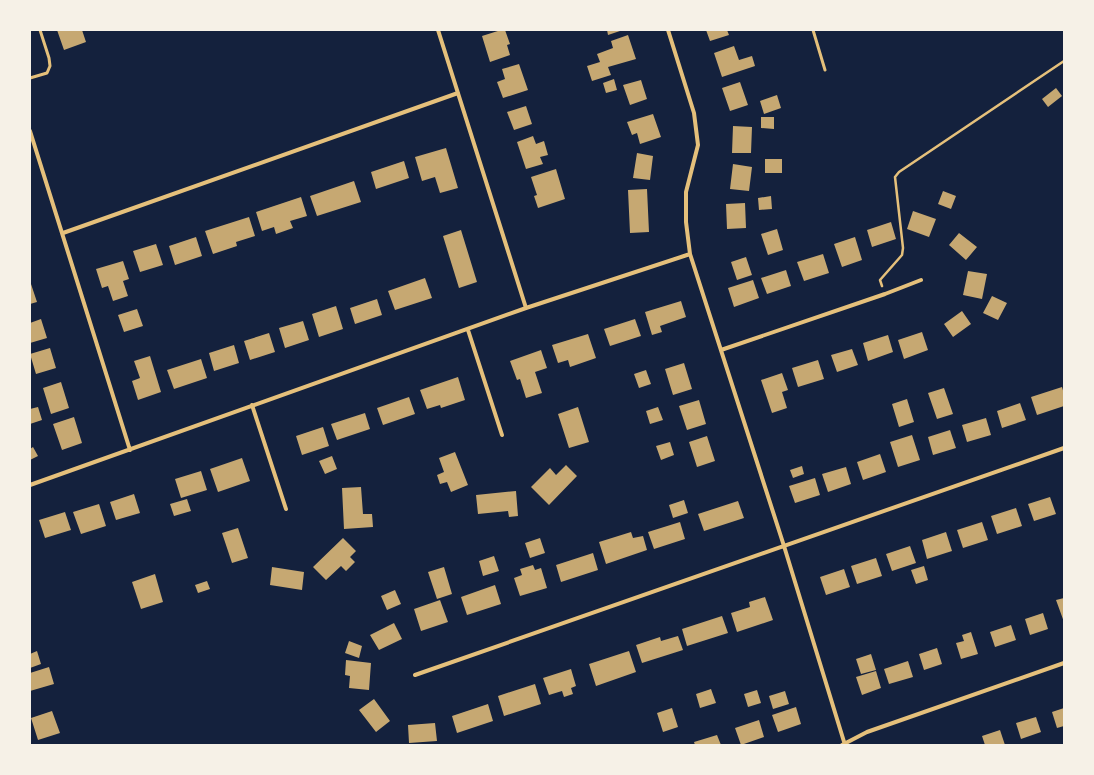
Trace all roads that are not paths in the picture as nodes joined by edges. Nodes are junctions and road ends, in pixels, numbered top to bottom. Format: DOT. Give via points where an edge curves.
graph roads {
  1 [pos="40,30"];
  2 [pos="438,30"];
  3 [pos="668,30"];
  4 [pos="813,30"];
  5 [pos="825,70"];
  6 [pos="30,78"];
  7 [pos="458,93"];
  8 [pos="30,131"];
  9 [pos="63,234"];
  10 [pos="690,254"];
  11 [pos="921,280"];
  12 [pos="526,308"];
  13 [pos="468,330"];
  14 [pos="721,350"];
  15 [pos="252,405"];
  16 [pos="502,436"];
  17 [pos="1064,448"];
  18 [pos="130,450"];
  19 [pos="30,485"];
  20 [pos="286,509"];
  21 [pos="784,546"];
  22 [pos="1064,663"];
  23 [pos="415,675"];
  24 [pos="844,745"];
  1 -- 6 [label="lane" via="50,66 47,73"];
  2 -- 7 [label="street"];
  3 -- 10 [label="street" via="694,113 698,145 686,192"];
  4 -- 5 [label="lane"];
  7 -- 9 [label="street"];
  7 -- 12 [label="street"];
  8 -- 9 [label="street"];
  9 -- 18 [label="street"];
  10 -- 12 [label="street"];
  10 -- 14 [label="street"];
  11 -- 14 [label="street"];
  12 -- 13 [label="street"];
  13 -- 15 [label="street"];
  13 -- 16 [label="street"];
  14 -- 21 [label="street"];
  15 -- 18 [label="street"];
  15 -- 20 [label="street"];
  17 -- 21 [label="street"];
  18 -- 19 [label="street"];
  21 -- 23 [label="street"];
  21 -- 24 [label="street"];
  22 -- 24 [label="street" via="867,732"];
}
